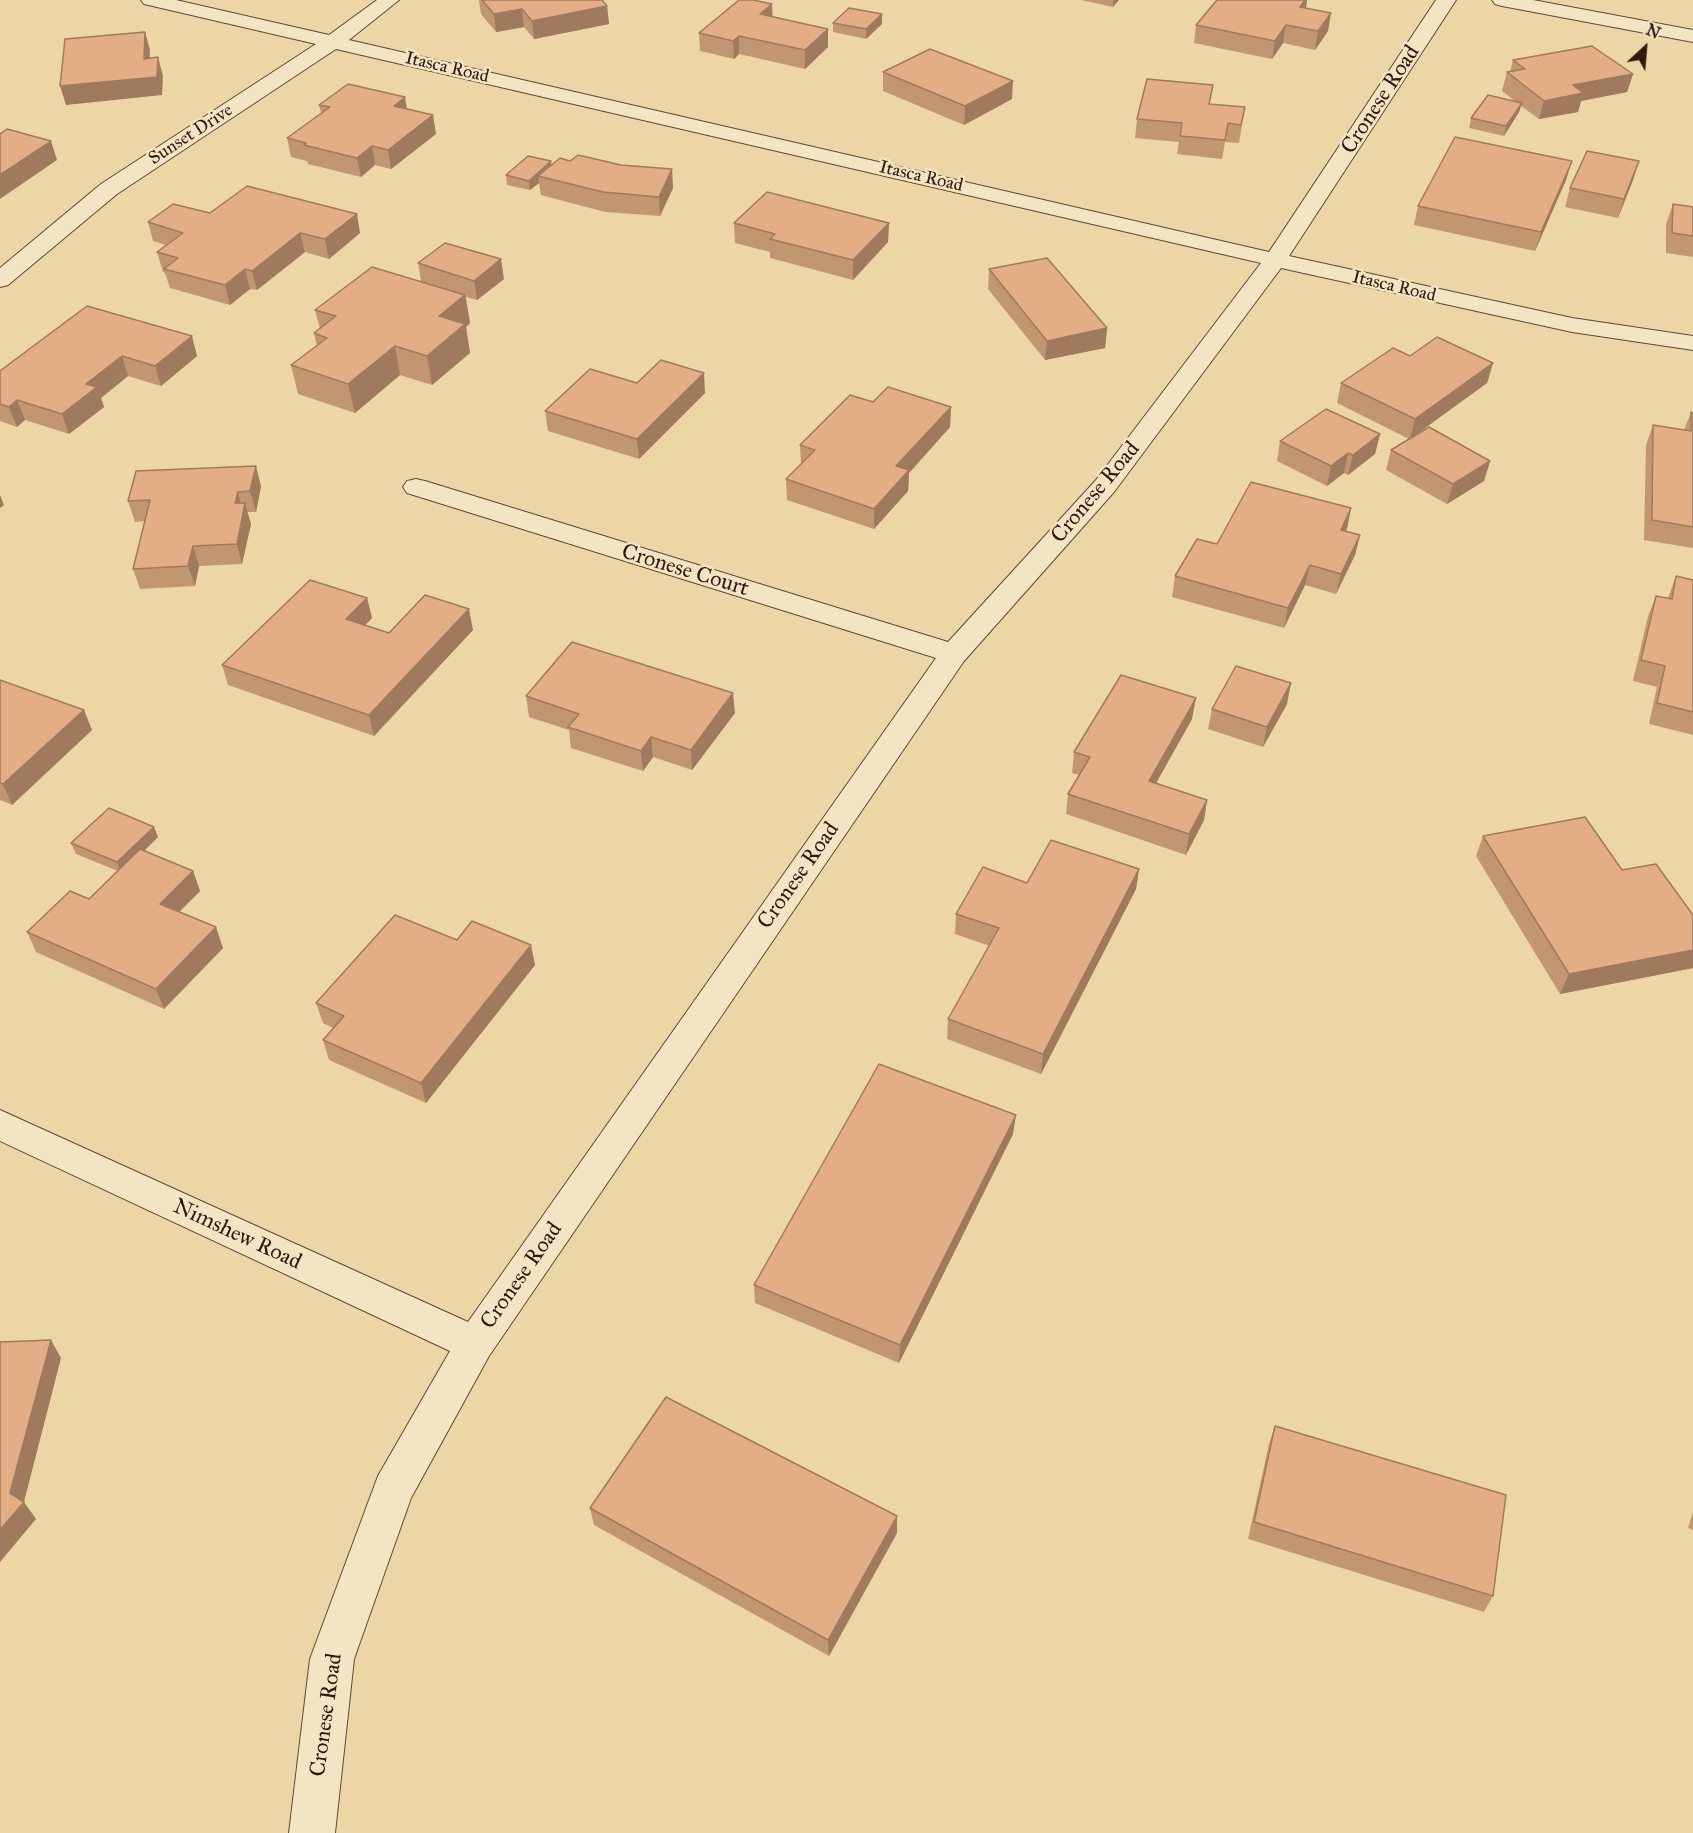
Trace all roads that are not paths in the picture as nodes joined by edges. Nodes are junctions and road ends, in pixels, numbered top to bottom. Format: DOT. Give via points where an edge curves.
graph roads {
  1 [pos="151,0"];
  2 [pos="389,0"];
  3 [pos="1446,0"];
  4 [pos="1502,0"];
  5 [pos="1693,36"];
  6 [pos="333,42"];
  7 [pos="1276,259"];
  8 [pos="0,280"];
  9 [pos="1693,343"];
  10 [pos="416,487"];
  11 [pos="954,654"];
  12 [pos="0,1125"];
  13 [pos="475,1344"];
  14 [pos="312,1833"];
  1 -- 6 [label="street, Itasca Road"];
  2 -- 6 [label="street, Sunset Drive"];
  3 -- 7 [label="street, Cronese Road"];
  4 -- 5 [label="street"];
  6 -- 7 [label="street, Itasca Road"];
  6 -- 8 [label="street, Sunset Drive" via="109,189"];
  7 -- 9 [label="street, Itasca Road" via="1572,325"];
  7 -- 11 [label="street, Cronese Road" via="1105,486"];
  10 -- 11 [label="street, Cronese Court"];
  11 -- 13 [label="street, Cronese Road"];
  12 -- 13 [label="street, Nimshew Road"];
  13 -- 14 [label="street, Cronese Road" via="393,1490 332,1659"];
}
